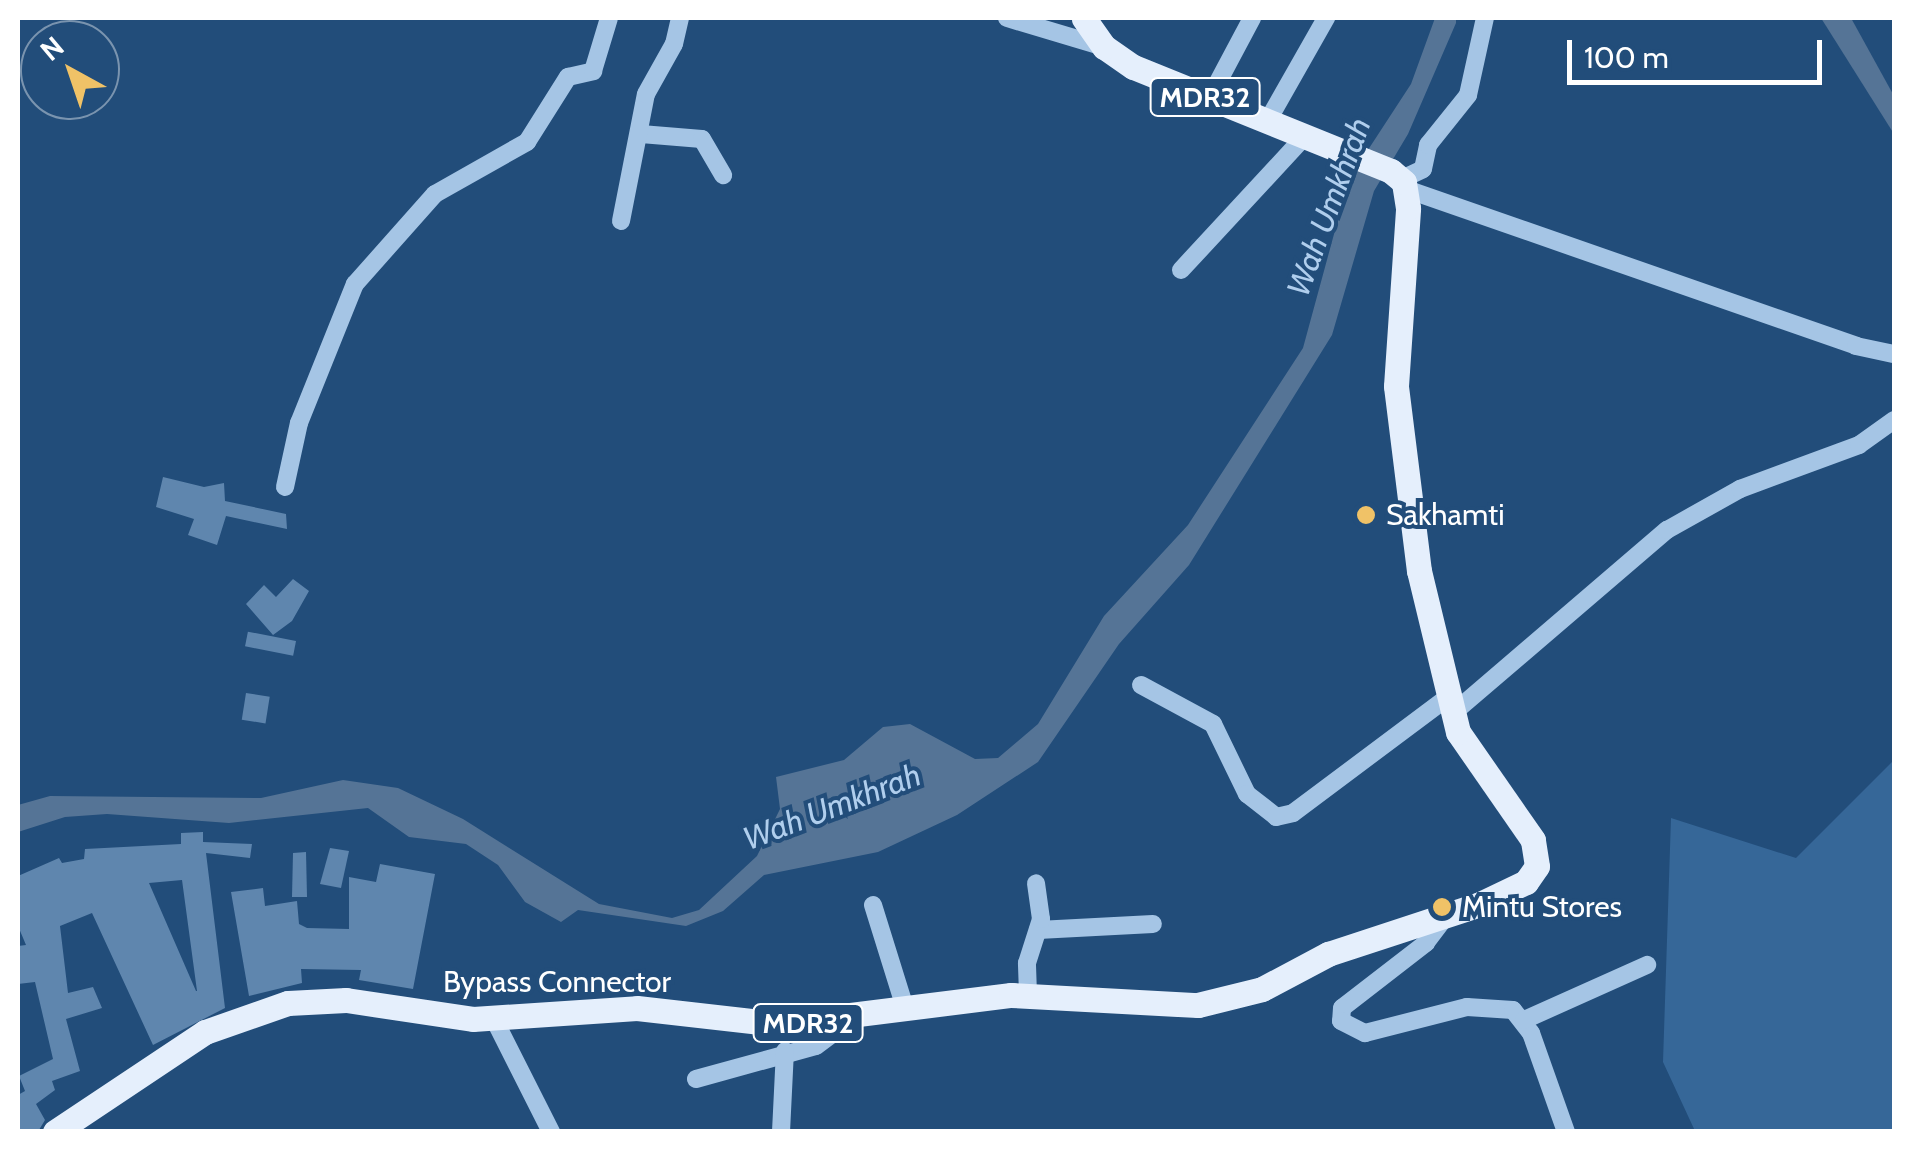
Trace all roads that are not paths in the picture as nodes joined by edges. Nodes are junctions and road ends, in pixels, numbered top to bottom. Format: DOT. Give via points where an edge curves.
graph roads {
  1 [pos="609,18"];
  2 [pos="680,18"];
  3 [pos="1007,18"];
  4 [pos="1252,18"];
  5 [pos="1326,18"];
  6 [pos="1485,18"];
  7 [pos="1087,19"];
  8 [pos="1104,47"];
  9 [pos="1209,98"];
  10 [pos="1267,122"];
  11 [pos="641,134"];
  12 [pos="1304,137"];
  13 [pos="722,175"];
  14 [pos="1400,180"];
  15 [pos="621,221"];
  16 [pos="1181,270"];
  17 [pos="1894,354"];
  18 [pos="1894,420"];
  19 [pos="285,487"];
  20 [pos="1141,685"];
  21 [pos="1450,706"];
  22 [pos="1036,883"];
  23 [pos="873,905"];
  24 [pos="1446,916"];
  25 [pos="1153,924"];
  26 [pos="1038,930"];
  27 [pos="1647,965"];
  28 [pos="1028,994"];
  29 [pos="906,1011"];
  30 [pos="494,1020"];
  31 [pos="852,1020"];
  32 [pos="1524,1020"];
  33 [pos="785,1051"];
  34 [pos="696,1079"];
  35 [pos="782,1129"];
  36 [pos="55,1132"];
  37 [pos="550,1132"];
  38 [pos="1566,1132"];
  1 -- 19 [label="street" via="593,72 568,76 527,142 435,194 371,261 340,316 298,424"];
  2 -- 11 [label="street" via="674,44 646,94"];
  3 -- 8 [label="street"];
  4 -- 9 [label="street"];
  5 -- 10 [label="street"];
  6 -- 14 [label="street" via="1468,95 1428,146 1422,169"];
  7 -- 8 [label="main road, MDR32"];
  8 -- 9 [label="main road, MDR32"];
  9 -- 10 [label="main road, MDR32"];
  10 -- 12 [label="main road, MDR32"];
  11 -- 13 [label="street" via="702,139"];
  11 -- 15 [label="street"];
  12 -- 14 [label="main road, MDR32"];
  12 -- 16 [label="street"];
  14 -- 17 [label="street" via="1856,346"];
  14 -- 21 [label="main road, Bypass Connector / MDR32" via="1400,443 1419,571"];
  18 -- 21 [label="street" via="1848,450 1760,480 1689,516"];
  20 -- 21 [label="street" via="1213,724 1247,794 1276,818"];
  21 -- 24 [label="main road, Bypass Connector / MDR32" via="1470,756 1528,832 1537,866 1526,882"];
  22 -- 26 [label="street"];
  23 -- 29 [label="street"];
  24 -- 28 [label="main road, Bypass Connector / MDR32" via="1328,954 1223,1001 1168,1005"];
  24 -- 32 [label="street" via="1426,943 1342,1008 1344,1027 1365,1032 1489,1006 1513,1010"];
  25 -- 26 [label="street"];
  26 -- 28 [label="street" via="1027,964"];
  27 -- 32 [label="street"];
  28 -- 29 [label="main road, Bypass Connector / MDR32"];
  29 -- 31 [label="main road, Bypass Connector / MDR32"];
  30 -- 31 [label="main road, Bypass Connector / MDR32" via="637,1008 744,1023"];
  30 -- 36 [label="main road, Bypass Connector / MDR32" via="346,1000 269,1008 205,1032"];
  30 -- 37 [label="street"];
  31 -- 33 [label="street" via="816,1046"];
  32 -- 38 [label="street"];
  33 -- 34 [label="street"];
  33 -- 35 [label="street"];
}
